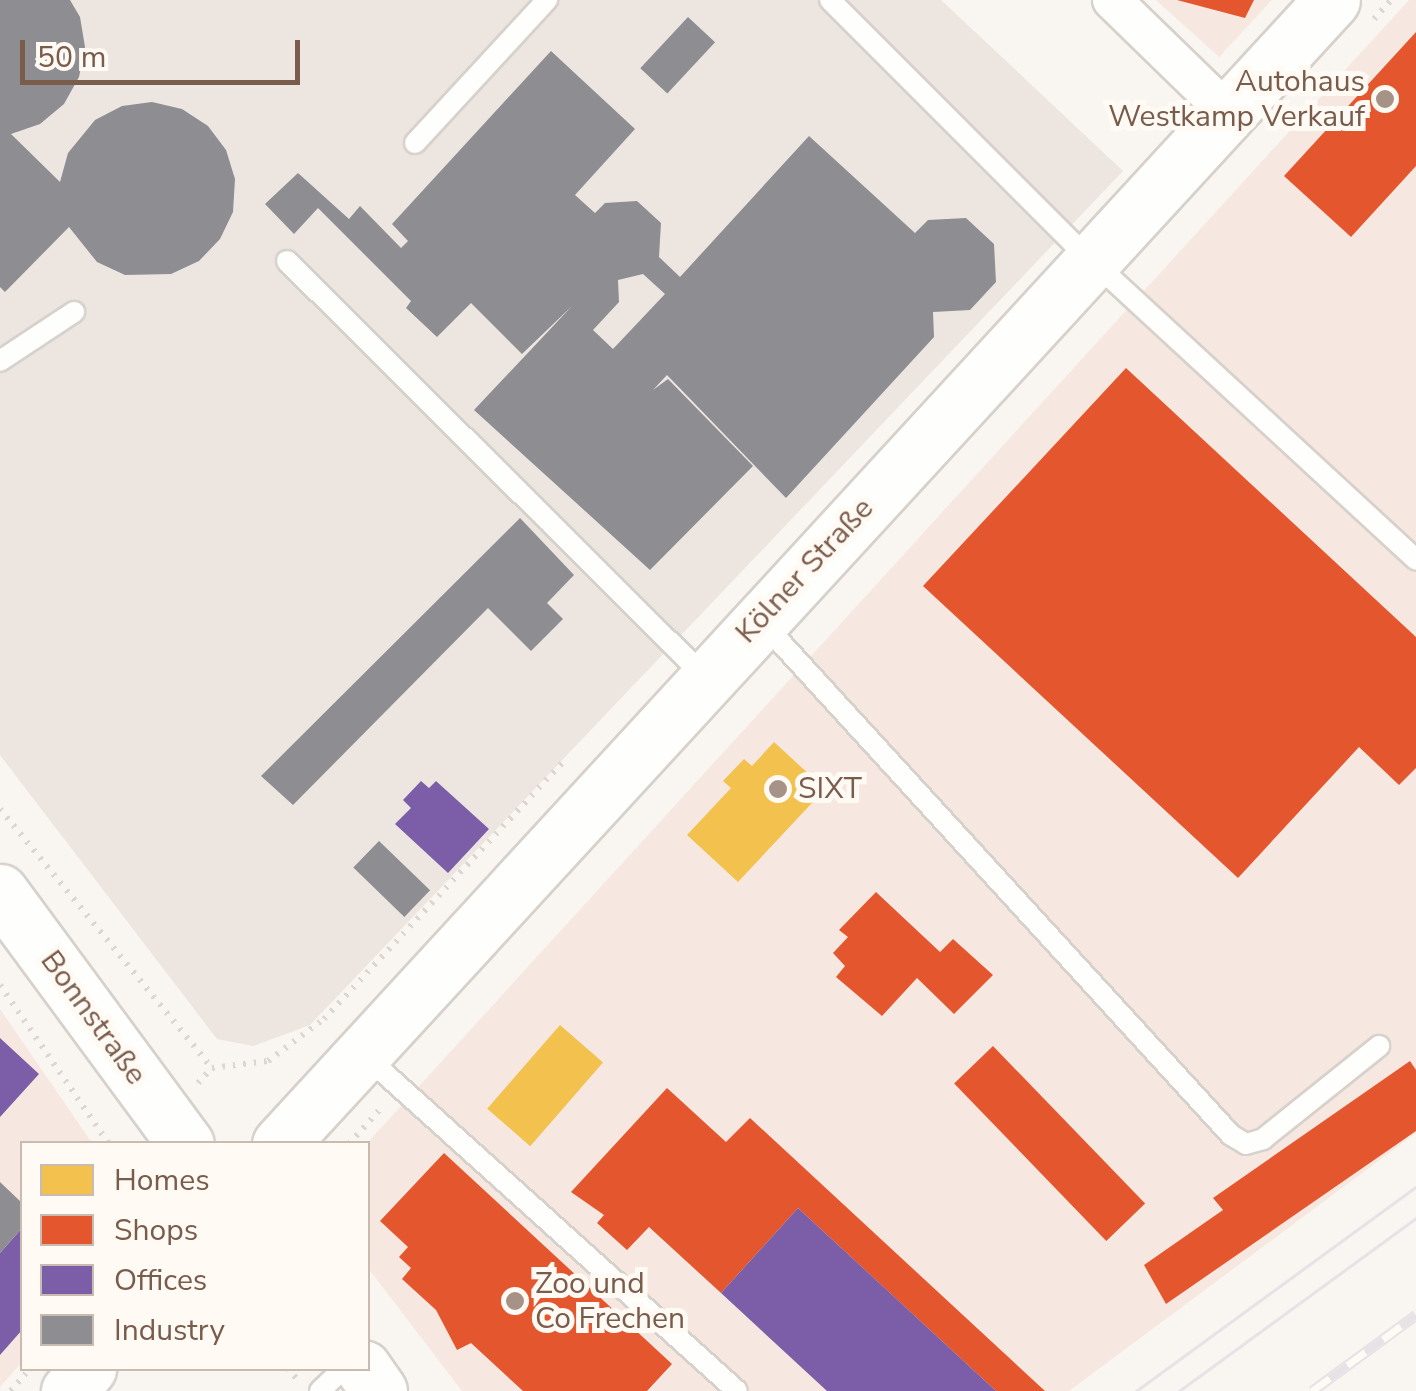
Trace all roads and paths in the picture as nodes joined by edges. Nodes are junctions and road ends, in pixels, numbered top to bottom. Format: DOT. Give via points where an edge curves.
graph roads {
  1 [pos="547,0"];
  2 [pos="830,0"];
  3 [pos="1112,0"];
  4 [pos="1332,0"];
  5 [pos="1226,111"];
  6 [pos="415,143"];
  7 [pos="1091,260"];
  8 [pos="287,261"];
  9 [pos="74,312"];
  10 [pos="0,361"];
  11 [pos="1416,560"];
  12 [pos="759,620"];
  13 [pos="705,677"];
  14 [pos="572,754"];
  15 [pos="0,808"];
  16 [pos="0,892"];
  17 [pos="0,985"];
  18 [pos="1378,1046"];
  19 [pos="362,1052"];
  20 [pos="212,1068"];
  21 [pos="175,1130"];
  22 [pos="106,1141"];
  23 [pos="283,1141"];
  24 [pos="27,1371"];
  25 [pos="86,1371"];
  26 [pos="341,1371"];
  27 [pos="10,1391"];
  28 [pos="69,1391"];
  29 [pos="320,1391"];
  30 [pos="737,1391"];
  1 -- 6 [label="lane"];
  2 -- 7 [label="lane"];
  3 -- 5 [label="street"];
  4 -- 5 [label="main road, Kölner Straße"];
  5 -- 7 [label="main road, Kölner Straße"];
  7 -- 11 [label="lane"];
  7 -- 12 [label="main road, Kölner Straße"];
  8 -- 13 [label="lane"];
  9 -- 10 [label="lane"];
  12 -- 13 [label="main road, Kölner Straße"];
  12 -- 18 [label="lane" via="1232,1135 1246,1144 1262,1139"];
  13 -- 19 [label="main road, Kölner Straße"];
  14 -- 20 [label="path" via="314,1028 268,1061"];
  15 -- 20 [label="path"];
  16 -- 21 [label="main road, Bonnstraße"];
  17 -- 22 [label="path"];
  19 -- 23 [label="main road, Kölner Straße"];
  19 -- 30 [label="lane"];
  20 -- 21 [label="path"];
  24 -- 27 [label="path"];
  25 -- 28 [label="main road"];
  26 -- 29 [label="lane"];
}
